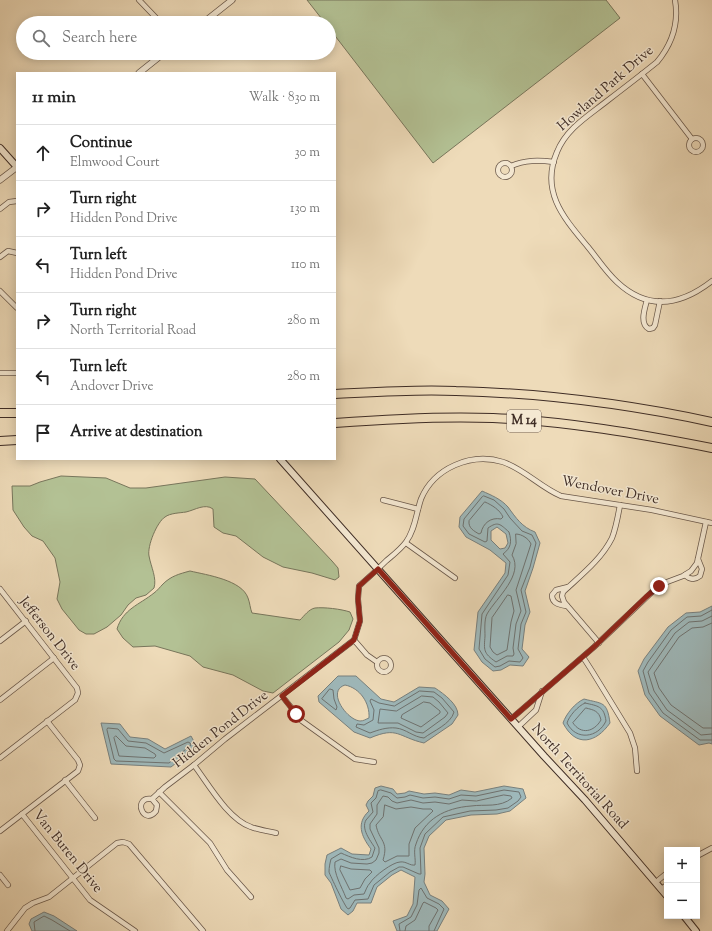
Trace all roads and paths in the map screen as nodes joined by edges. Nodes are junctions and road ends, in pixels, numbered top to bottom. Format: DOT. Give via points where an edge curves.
graph roads {
  1 [pos="139,0"];
  2 [pos="232,0"];
  3 [pos="675,0"];
  4 [pos="225,2"];
  5 [pos="154,16"];
  6 [pos="210,16"];
  7 [pos="155,60"];
  8 [pos="140,72"];
  9 [pos="642,74"];
  10 [pos="692,139"];
  11 [pos="0,148"];
  12 [pos="554,162"];
  13 [pos="16,166"];
  14 [pos="511,166"];
  15 [pos="16,168"];
  16 [pos="0,180"];
  17 [pos="16,201"];
  18 [pos="0,209"];
  19 [pos="16,252"];
  20 [pos="0,257"];
  21 [pos="712,281"];
  22 [pos="1,293"];
  23 [pos="647,300"];
  24 [pos="660,302"];
  25 [pos="16,307"];
  26 [pos="0,373"];
  27 [pos="16,373"];
  28 [pos="336,394"];
  29 [pos="16,412"];
  30 [pos="0,413"];
  31 [pos="712,422"];
  32 [pos="336,423"];
  33 [pos="16,440"];
  34 [pos="0,441"];
  35 [pos="712,448"];
  36 [pos="281,460"];
  37 [pos="382,500"];
  38 [pos="620,505"];
  39 [pos="418,509"];
  40 [pos="706,522"];
  41 [pos="712,523"];
  42 [pos="406,543"];
  43 [pos="698,559"];
  44 [pos="378,569"];
  45 [pos="685,575"];
  46 [pos="455,578"];
  47 [pos="568,587"];
  48 [pos="0,589"];
  49 [pos="567,606"];
  50 [pos="26,621"];
  51 [pos="354,640"];
  52 [pos="0,641"];
  53 [pos="599,643"];
  54 [pos="582,657"];
  55 [pos="54,658"];
  56 [pos="377,662"];
  57 [pos="542,692"];
  58 [pos="282,696"];
  59 [pos="0,700"];
  60 [pos="511,719"];
  61 [pos="47,721"];
  62 [pos="518,726"];
  63 [pos="0,758"];
  64 [pos="374,762"];
  65 [pos="194,765"];
  66 [pos="637,771"];
  67 [pos="65,780"];
  68 [pos="159,792"];
  69 [pos="152,799"];
  70 [pos="22,814"];
  71 [pos="95,818"];
  72 [pos="0,831"];
  73 [pos="276,834"];
  74 [pos="712,848"];
  75 [pos="700,854"];
  76 [pos="0,875"];
  77 [pos="664,875"];
  78 [pos="72,879"];
  79 [pos="656,882"];
  80 [pos="8,885"];
  81 [pos="664,887"];
  82 [pos="661,889"];
  83 [pos="664,892"];
  84 [pos="250,897"];
  85 [pos="686,919"];
  86 [pos="6,931"];
  87 [pos="135,931"];
  88 [pos="203,931"];
  89 [pos="696,931"];
  1 -- 5 [label="street"];
  2 -- 4 [label="street"];
  3 -- 9 [label="street, Howland Park Drive" via="675,27 669,45 657,62"];
  4 -- 6 [label="street"];
  7 -- 8 [label="street"];
  9 -- 10 [label="street"];
  9 -- 12 [label="street, Howland Park Drive" via="573,129 561,144"];
  11 -- 13 [label="main road"];
  12 -- 14 [label="street" via="532,160"];
  12 -- 23 [label="street, Howland Park Drive" via="552,190 563,215 616,281 631,293"];
  15 -- 16 [label="street"];
  17 -- 18 [label="street" via="9,202"];
  19 -- 20 [label="street" via="8,251"];
  21 -- 24 [label="street, Howland Park Drive" via="690,296"];
  22 -- 25 [label="street"];
  23 -- 24 [label="street, Howland Park Drive"];
  23 -- 24 [label="street" via="643,322 649,329 655,325"];
  26 -- 27 [label="street"];
  28 -- 31 [label="highway, M 14" via="456,391 523,395 633,407"];
  29 -- 30 [label="highway"];
  32 -- 35 [label="highway, M 14" via="423,418 494,418 653,436"];
  33 -- 34 [label="highway"];
  36 -- 44 [label="main road, North Territorial Road"];
  37 -- 39 [label="street"];
  38 -- 39 [label="street, Wendover Drive" via="561,496 510,465 483,459 463,462 443,472 427,489"];
  38 -- 40 [label="street, Wendover Drive"];
  38 -- 47 [label="street" via="615,530 608,545"];
  39 -- 42 [label="street, Wendover Drive"];
  40 -- 41 [label="street, Wendover Drive"];
  40 -- 43 [label="street"];
  42 -- 44 [label="street, Wendover Drive"];
  42 -- 46 [label="street"];
  43 -- 45 [label="street" via="695,567"];
  43 -- 45 [label="street" via="702,569 700,576 694,579"];
  44 -- 51 [label="street" via="359,586 360,621"];
  44 -- 60 [label="main road, North Territorial Road"];
  45 -- 53 [label="street" via="654,590"];
  47 -- 49 [label="street" via="561,597"];
  47 -- 49 [label="street" via="556,590 552,595 552,600 556,603"];
  48 -- 50 [label="street, Jefferson Drive"];
  49 -- 53 [label="street"];
  50 -- 52 [label="street"];
  50 -- 55 [label="street, Jefferson Drive"];
  51 -- 56 [label="street"];
  51 -- 58 [label="street, Hidden Pond Drive"];
  53 -- 54 [label="street"];
  54 -- 57 [label="street"];
  54 -- 66 [label="street" via="630,733 635,748"];
  55 -- 59 [label="street"];
  55 -- 61 [label="street, Jefferson Drive" via="77,688 78,693 75,700"];
  57 -- 60 [label="street"];
  57 -- 62 [label="street" via="536,710"];
  58 -- 64 [label="street" via="302,721 355,758"];
  58 -- 65 [label="street, Hidden Pond Drive"];
  60 -- 62 [label="main road, North Territorial Road"];
  61 -- 63 [label="street"];
  61 -- 67 [label="street" via="79,763 78,771"];
  62 -- 79 [label="main road, North Territorial Road"];
  65 -- 68 [label="street, Hidden Pond Drive"];
  65 -- 73 [label="street" via="235,818 251,827"];
  67 -- 70 [label="street"];
  67 -- 71 [label="street"];
  68 -- 69 [label="street, Hidden Pond Drive"];
  68 -- 84 [label="street" via="210,843 227,870"];
  70 -- 72 [label="street"];
  70 -- 78 [label="street, Van Buren Drive"];
  74 -- 75 [label="street"];
  76 -- 80 [label="street"];
  77 -- 79 [label="street"];
  78 -- 86 [label="street" via="50,897 25,908"];
  78 -- 87 [label="street, Van Buren Drive" via="94,904"];
  78 -- 88 [label="street" via="117,844 126,843"];
  79 -- 82 [label="main road, North Territorial Road"];
  81 -- 82 [label="street"];
  82 -- 83 [label="main road, North Territorial Road"];
  85 -- 89 [label="main road"];
}
